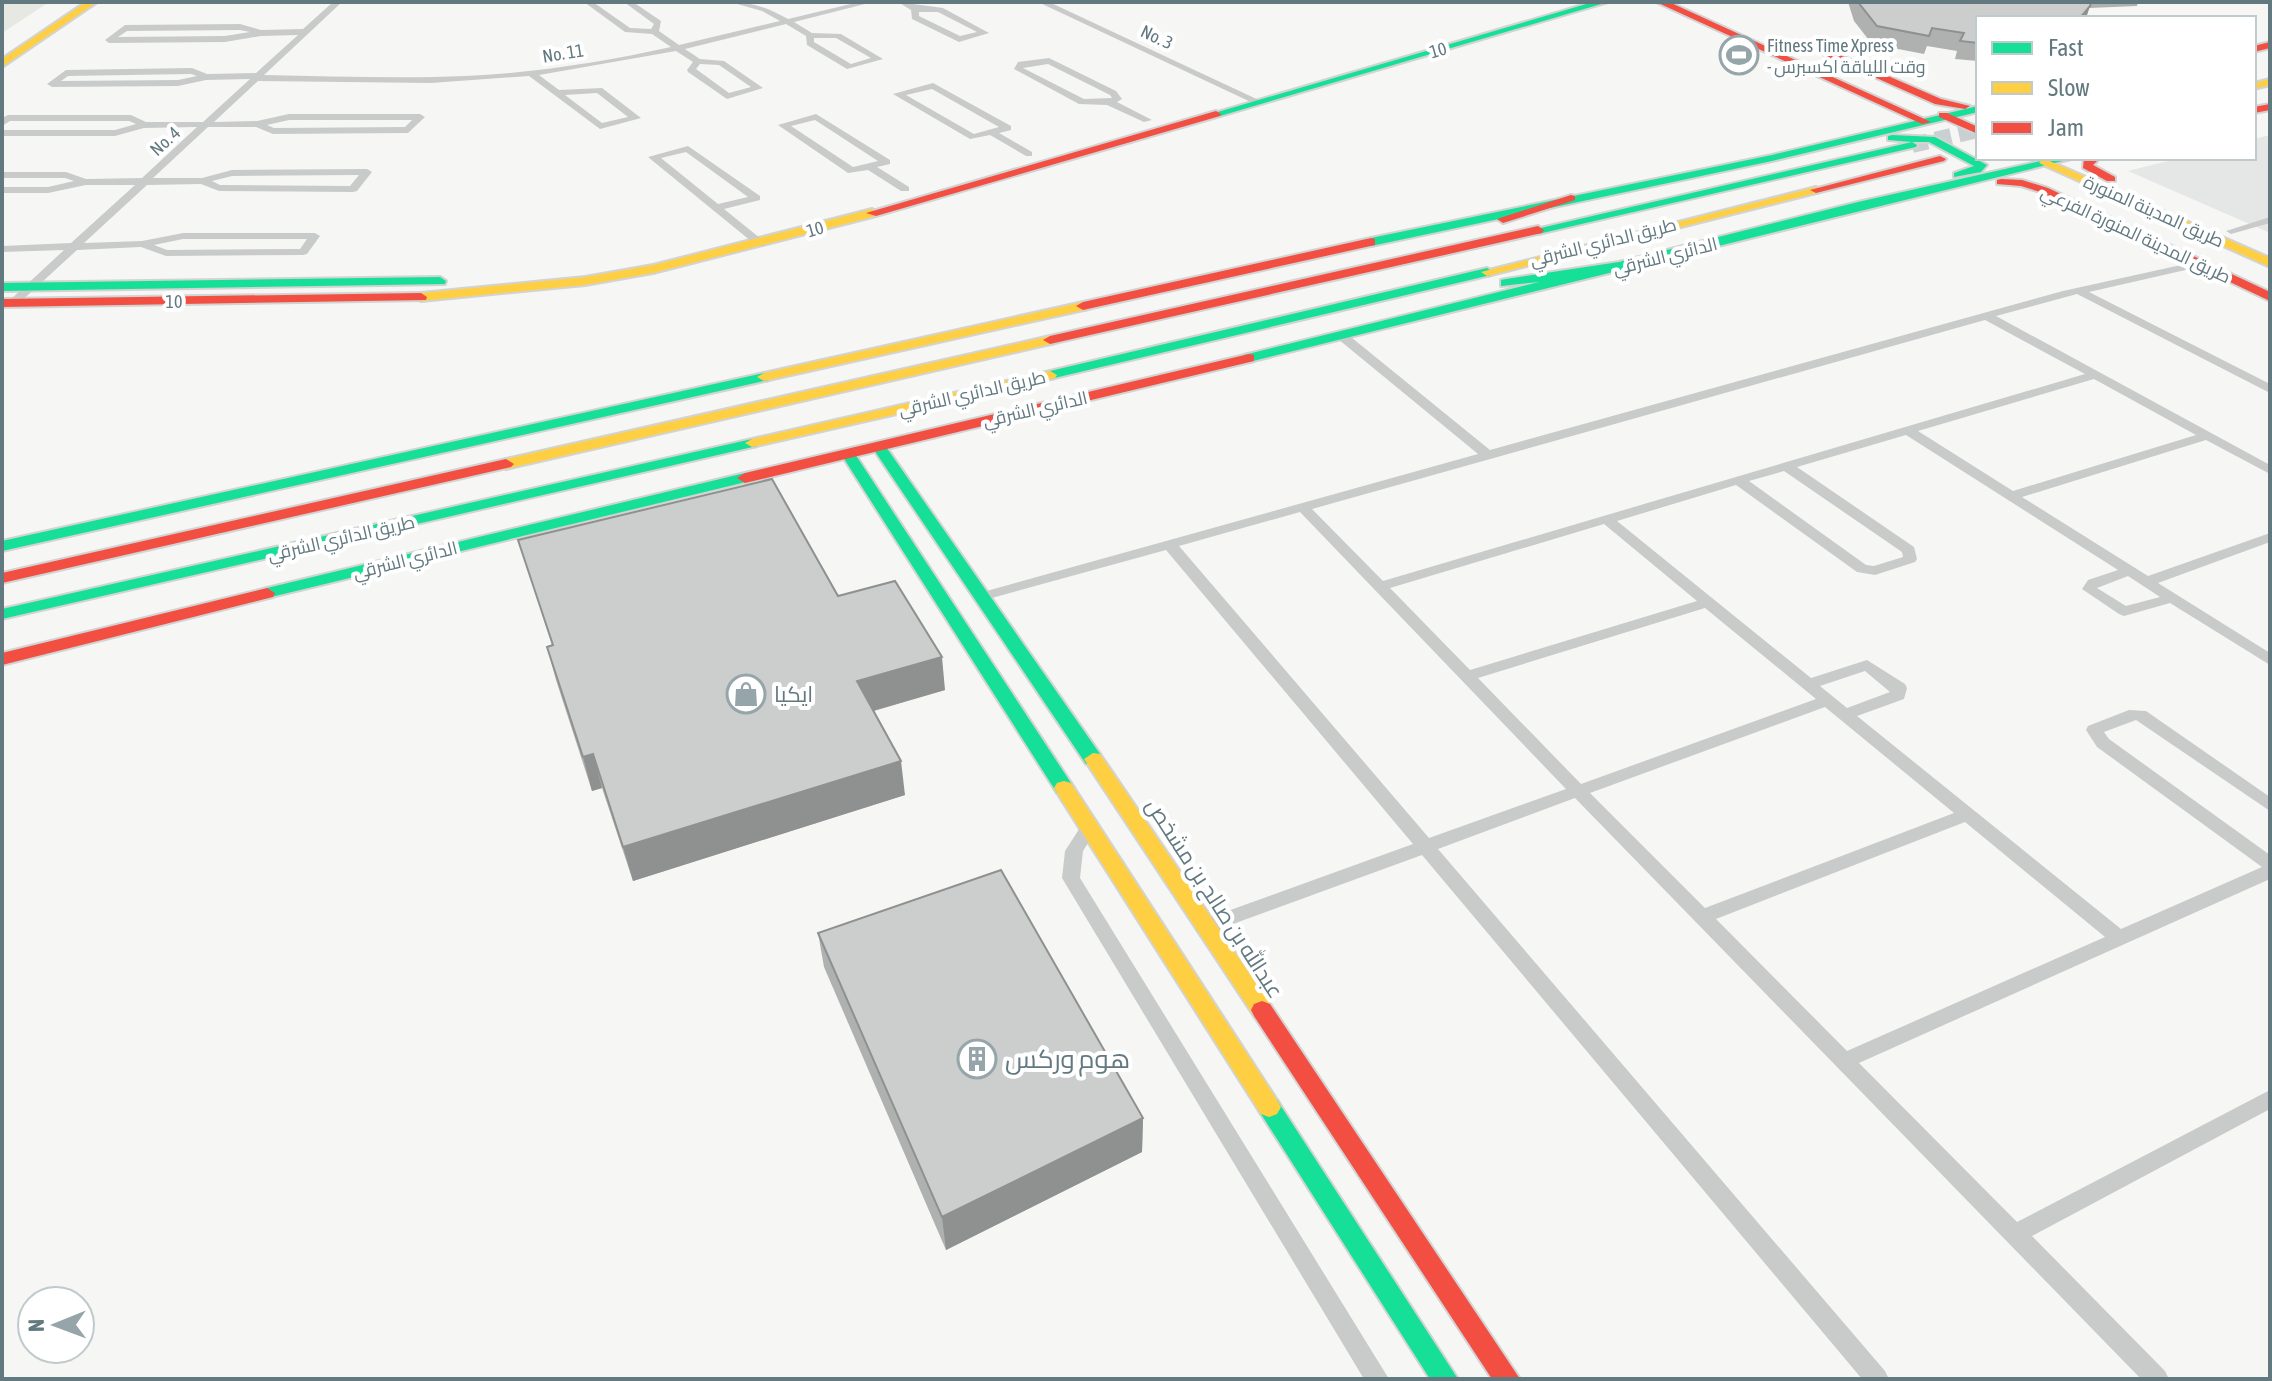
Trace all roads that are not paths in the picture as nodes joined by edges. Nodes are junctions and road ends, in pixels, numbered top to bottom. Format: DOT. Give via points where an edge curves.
graph roads {
  1 [pos="71,2"];
  2 [pos="92,2"];
  3 [pos="338,2"];
  4 [pos="588,2"];
  5 [pos="628,2"];
  6 [pos="734,2"];
  7 [pos="869,2"];
  8 [pos="902,2"];
  9 [pos="1042,2"];
  10 [pos="1565,2"];
  11 [pos="1603,2"];
  12 [pos="1661,2"];
  13 [pos="1689,2"];
  14 [pos="767,5"];
  15 [pos="915,9"];
  16 [pos="786,21"];
  17 [pos="305,32"];
  18 [pos="654,32"];
  19 [pos="261,33"];
  20 [pos="810,35"];
  21 [pos="1805,43"];
  22 [pos="675,46"];
  23 [pos="2,49"];
  24 [pos="698,61"];
  25 [pos="2,64"];
  26 [pos="532,74"];
  27 [pos="206,77"];
  28 [pos="257,77"];
  29 [pos="557,93"];
  30 [pos="1249,98"];
  31 [pos="1109,102"];
  32 [pos="1976,107"];
  33 [pos="1976,108"];
  34 [pos="1944,116"];
  35 [pos="1147,120"];
  36 [pos="1924,120"];
  37 [pos="2,123"];
  38 [pos="206,124"];
  39 [pos="257,124"];
  40 [pos="144,125"];
  41 [pos="1976,130"];
  42 [pos="991,132"];
  43 [pos="2,133"];
  44 [pos="1912,145"];
  45 [pos="1976,145"];
  46 [pos="1029,154"];
  47 [pos="1772,158"];
  48 [pos="1940,159"];
  49 [pos="2017,160"];
  50 [pos="2089,160"];
  51 [pos="2038,163"];
  52 [pos="869,166"];
  53 [pos="2,175"];
  54 [pos="202,181"];
  55 [pos="86,182"];
  56 [pos="144,182"];
  57 [pos="905,189"];
  58 [pos="2,190"];
  59 [pos="1571,198"];
  60 [pos="1858,206"];
  61 [pos="718,207"];
  62 [pos="2115,209"];
  63 [pos="2175,220"];
  64 [pos="2270,220"];
  65 [pos="2231,231"];
  66 [pos="755,239"];
  67 [pos="2,241"];
  68 [pos="142,244"];
  69 [pos="75,245"];
  70 [pos="16,246"];
  71 [pos="2,249"];
  72 [pos="2270,249"];
  73 [pos="1643,262"];
  74 [pos="2270,263"];
  75 [pos="2199,264"];
  76 [pos="2270,280"];
  77 [pos="1297,283"];
  78 [pos="30,287"];
  79 [pos="2079,291"];
  80 [pos="6,297"];
  81 [pos="2270,297"];
  82 [pos="1316,314"];
  83 [pos="1987,316"];
  84 [pos="1342,336"];
  85 [pos="2095,375"];
  86 [pos="2270,389"];
  87 [pos="1907,430"];
  88 [pos="2207,436"];
  89 [pos="879,447"];
  90 [pos="848,454"];
  91 [pos="1489,456"];
  92 [pos="1786,466"];
  93 [pos="2270,470"];
  94 [pos="1738,480"];
  95 [pos="2011,496"];
  96 [pos="1304,508"];
  97 [pos="1606,519"];
  98 [pos="2270,537"];
  99 [pos="1170,545"];
  100 [pos="2,546"];
  101 [pos="146,546"];
  102 [pos="215,567"];
  103 [pos="2,569"];
  104 [pos="2129,571"];
  105 [pos="2,578"];
  106 [pos="2146,582"];
  107 [pos="1380,586"];
  108 [pos="981,597"];
  109 [pos="2172,598"];
  110 [pos="1708,602"];
  111 [pos="2,614"];
  112 [pos="2,629"];
  113 [pos="2,659"];
  114 [pos="2270,660"];
  115 [pos="1467,676"];
  116 [pos="1809,684"];
  117 [pos="1828,700"];
  118 [pos="1846,714"];
  119 [pos="1578,791"];
  120 [pos="2270,805"];
  121 [pos="1968,814"];
  122 [pos="1089,827"];
  123 [pos="1426,847"];
  124 [pos="2270,864"];
  125 [pos="2270,871"];
  126 [pos="1702,917"];
  127 [pos="1204,927"];
  128 [pos="2119,938"];
  129 [pos="1844,1061"];
  130 [pos="2270,1099"];
  131 [pos="2015,1234"];
  132 [pos="1377,1379"];
  133 [pos="1445,1379"];
  134 [pos="1507,1379"];
  135 [pos="1877,1379"];
  136 [pos="2157,1379"];
  1 -- 23 [label="main road"];
  2 -- 25 [label="main road"];
  3 -- 17 [label="street, No. 4"];
  4 -- 18 [label="street" via="628,30"];
  5 -- 18 [label="street" via="658,23"];
  6 -- 14 [label="street"];
  7 -- 16 [label="street, No. 11"];
  8 -- 15 [label="street"];
  9 -- 30 [label="street, No. 3"];
  10 -- 30 [label="main road, 10"];
  11 -- 30 [label="main road, 10"];
  12 -- 36 [label="main road"];
  13 -- 34 [label="main road"];
  14 -- 16 [label="street"];
  15 -- 15 [label="street" via="940,10 985,33 959,39 915,17"];
  16 -- 20 [label="street"];
  16 -- 22 [label="street, No. 11"];
  17 -- 19 [label="street"];
  17 -- 28 [label="street, No. 4"];
  18 -- 22 [label="street"];
  19 -- 19 [label="street" via="240,27 125,28 109,40 225,39"];
  20 -- 20 [label="street" via="838,36 879,59 850,67 810,43"];
  21 -- 32 [label="main road" via="1939,102"];
  22 -- 24 [label="street"];
  22 -- 26 [label="street, No. 11"];
  24 -- 24 [label="street" via="721,63 758,88 727,96 691,70"];
  26 -- 28 [label="street, No. 11"];
  26 -- 29 [label="street"];
  27 -- 27 [label="street" via="178,83 52,84 66,73 192,71"];
  27 -- 28 [label="street, No. 11"];
  28 -- 38 [label="street, No. 4"];
  29 -- 29 [label="street" via="600,126 636,118 599,90"];
  30 -- 35 [label="main road, 10"];
  30 -- 66 [label="main road, 10"];
  31 -- 31 [label="street" via="1082,102 1018,69 1021,64 1049,61 1113,93 1117,99"];
  31 -- 35 [label="street"];
  33 -- 34 [label="main road"];
  34 -- 36 [label="main road"];
  34 -- 41 [label="main road"];
  35 -- 46 [label="main road, 10"];
  36 -- 45 [label="main road"];
  36 -- 47 [label="main road"];
  37 -- 40 [label="street" via="8,118 131,118"];
  38 -- 39 [label="street"];
  38 -- 40 [label="street"];
  38 -- 56 [label="street, No. 4"];
  39 -- 39 [label="street" via="273,131 408,130 420,117 289,117"];
  40 -- 43 [label="street" via="115,133"];
  42 -- 42 [label="street" via="973,137 898,94 933,86 1008,128"];
  42 -- 46 [label="street"];
  44 -- 77 [label="main road, طريق الدائري الشرقي"];
  46 -- 57 [label="main road, 10"];
  47 -- 59 [label="main road"];
  47 -- 60 [label="main road" via="1903,136 1931,139 1981,165 1877,195"];
  48 -- 82 [label="main road, طريق الدائري الشرقي"];
  49 -- 51 [label="main road, طريق المدينة المنورة"];
  50 -- 65 [label="main road, طريق المدينة المنورة الفرعي" via="2087,166 2101,175"];
  51 -- 60 [label="main road, الدائري الشرقي"];
  51 -- 62 [label="main road, طريق المدينة المنورة"];
  51 -- 63 [label="main road, طريق المدينة المنورة"];
  52 -- 52 [label="street" via="852,171 783,125 816,117 886,162"];
  52 -- 57 [label="street"];
  53 -- 55 [label="street" via="66,175"];
  54 -- 54 [label="street" via="219,188 353,189 367,172 232,173"];
  54 -- 56 [label="street"];
  55 -- 56 [label="street"];
  55 -- 58 [label="street" via="48,190"];
  56 -- 69 [label="street, No. 4"];
  57 -- 66 [label="main road, 10"];
  59 -- 77 [label="main road"];
  59 -- 100 [label="main road"];
  60 -- 73 [label="main road, الدائري الشرقي"];
  60 -- 75 [label="main road, طريق المدينة المنورة الفرعي" via="2000,182 2022,183"];
  61 -- 61 [label="street" via="756,198 688,149 653,157"];
  61 -- 66 [label="street"];
  62 -- 75 [label="main road"];
  62 -- 76 [label="main road, طريق المدينة المنورة"];
  63 -- 72 [label="main road, طريق المدينة المنورة الفرعي"];
  63 -- 74 [label="main road, طريق المدينة المنورة"];
  64 -- 65 [label="street"];
  65 -- 72 [label="main road, طريق المدينة المنورة الفرعي"];
  66 -- 78 [label="main road, 10" via="493,278"];
  66 -- 80 [label="main road, 10" via="612,276 492,292 388,299"];
  67 -- 70 [label="street"];
  68 -- 68 [label="street" via="166,253 303,252 315,236 183,236"];
  68 -- 69 [label="street"];
  69 -- 70 [label="street"];
  69 -- 78 [label="street, No. 4"];
  70 -- 71 [label="street"];
  73 -- 82 [label="main road"];
  73 -- 84 [label="main road, الدائري الشرقي"];
  75 -- 79 [label="street"];
  75 -- 81 [label="main road, طريق المدينة المنورة الفرعي"];
  77 -- 101 [label="main road, طريق الدائري الشرقي"];
  78 -- 80 [label="main road, 10"];
  79 -- 83 [label="street"];
  79 -- 86 [label="street"];
  82 -- 102 [label="main road, طريق الدائري الشرقي"];
  83 -- 85 [label="street"];
  83 -- 91 [label="street"];
  84 -- 89 [label="main road, الدائري الشرقي"];
  84 -- 91 [label="street"];
  85 -- 87 [label="street"];
  85 -- 88 [label="street"];
  87 -- 92 [label="street"];
  87 -- 95 [label="street"];
  88 -- 93 [label="street"];
  88 -- 95 [label="street"];
  89 -- 90 [label="main road, الدائري الشرقي"];
  89 -- 108 [label="main road, عبدالله بن صالح بن مشخص"];
  90 -- 113 [label="main road, الدائري الشرقي"];
  90 -- 122 [label="main road"];
  91 -- 96 [label="street"];
  92 -- 94 [label="street"];
  92 -- 94 [label="street" via="1909,550 1910,559 1875,571 1862,569"];
  94 -- 97 [label="street"];
  95 -- 104 [label="street"];
  96 -- 99 [label="street"];
  96 -- 107 [label="street"];
  97 -- 107 [label="street"];
  97 -- 110 [label="street"];
  98 -- 106 [label="street"];
  99 -- 108 [label="street"];
  99 -- 123 [label="street"];
  101 -- 103 [label="main road"];
  101 -- 105 [label="main road, طريق الدائري الشرقي"];
  102 -- 111 [label="main road, طريق الدائري الشرقي"];
  102 -- 112 [label="main road"];
  104 -- 106 [label="street"];
  104 -- 109 [label="street" via="2089,589 2124,611"];
  106 -- 109 [label="street"];
  107 -- 115 [label="street"];
  108 -- 127 [label="main road, عبدالله بن صالح بن مشخص"];
  109 -- 114 [label="street"];
  110 -- 115 [label="street"];
  110 -- 116 [label="street"];
  115 -- 119 [label="street"];
  116 -- 117 [label="street"];
  116 -- 118 [label="street" via="1867,665 1899,688 1898,695"];
  117 -- 118 [label="street"];
  117 -- 119 [label="street"];
  118 -- 121 [label="street"];
  119 -- 123 [label="street"];
  119 -- 126 [label="street"];
  120 -- 124 [label="street" via="2140,715 2094,730 2103,743"];
  121 -- 126 [label="street"];
  121 -- 128 [label="street"];
  122 -- 132 [label="street" via="1074,851 1071,878"];
  122 -- 133 [label="main road"];
  123 -- 127 [label="street"];
  123 -- 135 [label="street"];
  125 -- 128 [label="street"];
  126 -- 129 [label="street"];
  127 -- 134 [label="main road, عبدالله بن صالح بن مشخص"];
  128 -- 129 [label="street"];
  129 -- 131 [label="street"];
  130 -- 131 [label="street"];
  131 -- 136 [label="street"];
}
